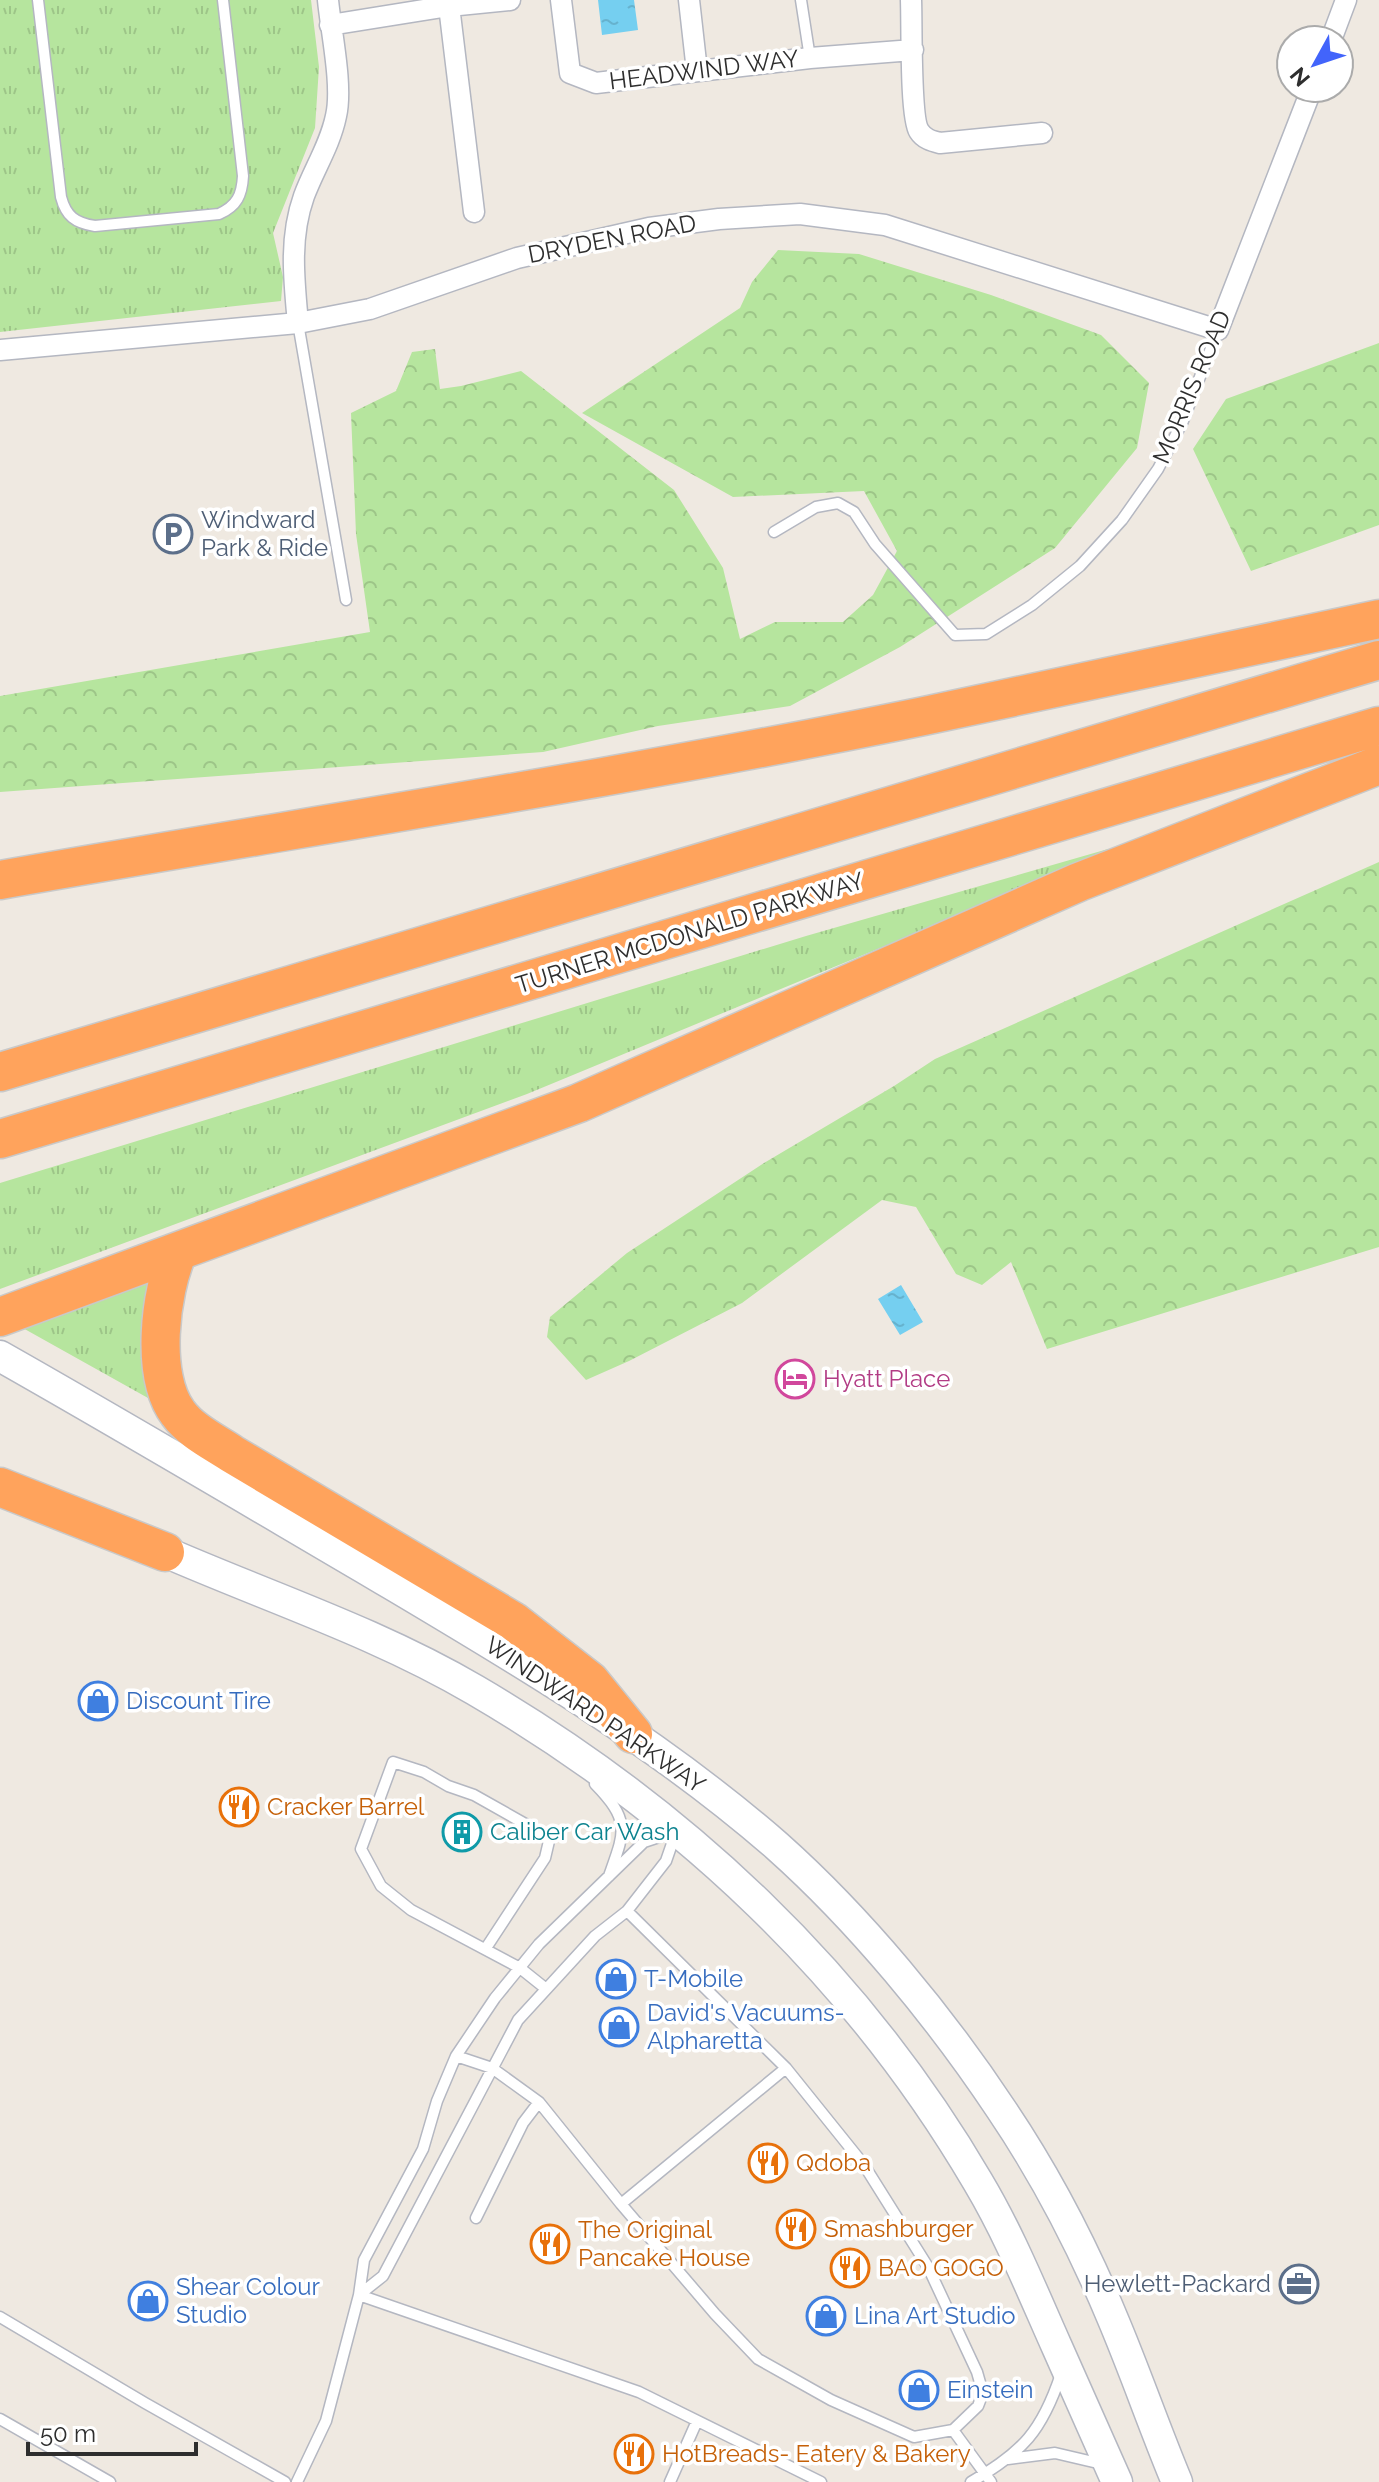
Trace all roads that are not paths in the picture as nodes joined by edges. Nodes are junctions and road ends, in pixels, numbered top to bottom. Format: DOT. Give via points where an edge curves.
graph roads {
  1 [pos="38,0"];
  2 [pos="223,0"];
  3 [pos="328,0"];
  4 [pos="510,0"];
  5 [pos="561,0"];
  6 [pos="689,0"];
  7 [pos="801,0"];
  8 [pos="911,0"];
  9 [pos="1346,0"];
  10 [pos="449,6"];
  11 [pos="1337,24"];
  12 [pos="330,25"];
  13 [pos="913,50"];
  14 [pos="810,58"];
  15 [pos="697,71"];
  16 [pos="1306,104"];
  17 [pos="1042,133"];
  18 [pos="474,212"];
  19 [pos="298,323"];
  20 [pos="1218,330"];
  21 [pos="0,350"];
  22 [pos="774,532"];
  23 [pos="346,600"];
  24 [pos="1379,619"];
  25 [pos="1379,660"];
  26 [pos="1379,726"];
  27 [pos="1379,765"];
  28 [pos="0,880"];
  29 [pos="0,1072"];
  30 [pos="0,1139"];
  31 [pos="178,1252"];
  32 [pos="0,1317"];
  33 [pos="0,1356"];
  34 [pos="0,1478"];
  35 [pos="0,1487"];
  36 [pos="165,1552"];
  37 [pos="474,1690"];
  38 [pos="633,1734"];
  39 [pos="709,1791"];
  40 [pos="676,1831"];
  41 [pos="608,1879"];
  42 [pos="627,1911"];
  43 [pos="486,1948"];
  44 [pos="520,1968"];
  45 [pos="545,1988"];
  46 [pos="456,2056"];
  47 [pos="492,2068"];
  48 [pos="786,2068"];
  49 [pos="539,2102"];
  50 [pos="621,2204"];
  51 [pos="476,2218"];
  52 [pos="359,2295"];
  53 [pos="0,2317"];
  54 [pos="1065,2365"];
  55 [pos="0,2419"];
  56 [pos="697,2421"];
  57 [pos="953,2430"];
  58 [pos="1006,2459"];
  59 [pos="1113,2474"];
  60 [pos="989,2477"];
  61 [pos="110,2482"];
  62 [pos="285,2482"];
  63 [pos="297,2482"];
  64 [pos="670,2482"];
  65 [pos="821,2482"];
  66 [pos="971,2482"];
  67 [pos="1177,2482"];
  1 -- 2 [label="lane" via="61,197 71,218 95,226 219,214 237,201 243,176"];
  3 -- 12 [label="street"];
  4 -- 10 [label="street"];
  5 -- 15 [label="street, HEADWIND WAY" via="570,73 596,83"];
  6 -- 15 [label="street"];
  7 -- 14 [label="lane"];
  8 -- 13 [label="street"];
  9 -- 11 [label="street"];
  10 -- 12 [label="street"];
  10 -- 18 [label="street"];
  12 -- 19 [label="street" via="337,114 304,197 292,254"];
  13 -- 14 [label="street, HEADWIND WAY"];
  13 -- 17 [label="street" via="914,110 918,129 927,139 940,143"];
  14 -- 15 [label="street, HEADWIND WAY"];
  16 -- 20 [label="street, MORRIS ROAD"];
  19 -- 20 [label="street, DRYDEN ROAD" via="370,309 517,258 649,228 800,214 885,225"];
  19 -- 21 [label="street, DRYDEN ROAD"];
  19 -- 23 [label="lane"];
  20 -- 22 [label="lane, MORRIS ROAD" via="1183,421 1122,520 1080,566 986,634 955,635 875,544 854,512 838,503 816,507"];
  24 -- 28 [label="highway" via="806,739"];
  25 -- 29 [label="highway"];
  26 -- 30 [label="highway, TURNER MCDONALD PARKWAY"];
  27 -- 31 [label="highway" via="1079,882 579,1103"];
  31 -- 32 [label="highway"];
  31 -- 38 [label="highway" via="169,1272 161,1331 164,1371 177,1412 232,1454 513,1621 590,1681"];
  33 -- 38 [label="main road, WINDWARD PARKWAY" via="506,1653"];
  34 -- 36 [label="main road, WINDWARD PARKWAY"];
  35 -- 36 [label="highway"];
  36 -- 37 [label="main road, WINDWARD PARKWAY" via="316,1612"];
  37 -- 40 [label="main road, WINDWARD PARKWAY" via="593,1765"];
  37 -- 41 [label="lane" via="574,1763 615,1805 624,1828"];
  38 -- 39 [label="main road, WINDWARD PARKWAY"];
  39 -- 40 [label="main road"];
  39 -- 67 [label="main road, WINDWARD PARKWAY" via="779,1848 843,1912 904,1979 1001,2109 1079,2243"];
  40 -- 41 [label="lane" via="644,1842"];
  40 -- 42 [label="lane" via="666,1861"];
  40 -- 54 [label="main road, WINDWARD PARKWAY" via="821,1965 889,2048 980,2184"];
  41 -- 44 [label="lane"];
  42 -- 45 [label="lane"];
  42 -- 48 [label="lane"];
  43 -- 43 [label="lane" via="545,1858 549,1841 474,1795 393,1762 361,1849 381,1886 411,1910"];
  43 -- 44 [label="lane"];
  44 -- 45 [label="lane"];
  44 -- 46 [label="lane"];
  45 -- 47 [label="lane" via="518,2020"];
  46 -- 47 [label="lane"];
  46 -- 52 [label="lane" via="423,2149 364,2260"];
  47 -- 49 [label="lane"];
  47 -- 52 [label="lane" via="383,2276"];
  48 -- 50 [label="lane"];
  48 -- 57 [label="lane" via="872,2178 928,2267 977,2372 983,2393 978,2406"];
  49 -- 50 [label="lane"];
  49 -- 51 [label="lane" via="517,2133"];
  50 -- 57 [label="lane" via="758,2359 831,2400 914,2437"];
  52 -- 56 [label="lane" via="639,2392"];
  52 -- 63 [label="lane" via="326,2421"];
  53 -- 62 [label="lane"];
  54 -- 58 [label="lane" via="1042,2422"];
  54 -- 59 [label="main road, WINDWARD PARKWAY"];
  55 -- 61 [label="lane"];
  56 -- 64 [label="lane"];
  56 -- 65 [label="lane"];
  57 -- 60 [label="lane"];
  58 -- 59 [label="lane" via="1055,2453"];
  58 -- 60 [label="lane"];
  60 -- 66 [label="lane"];
}
